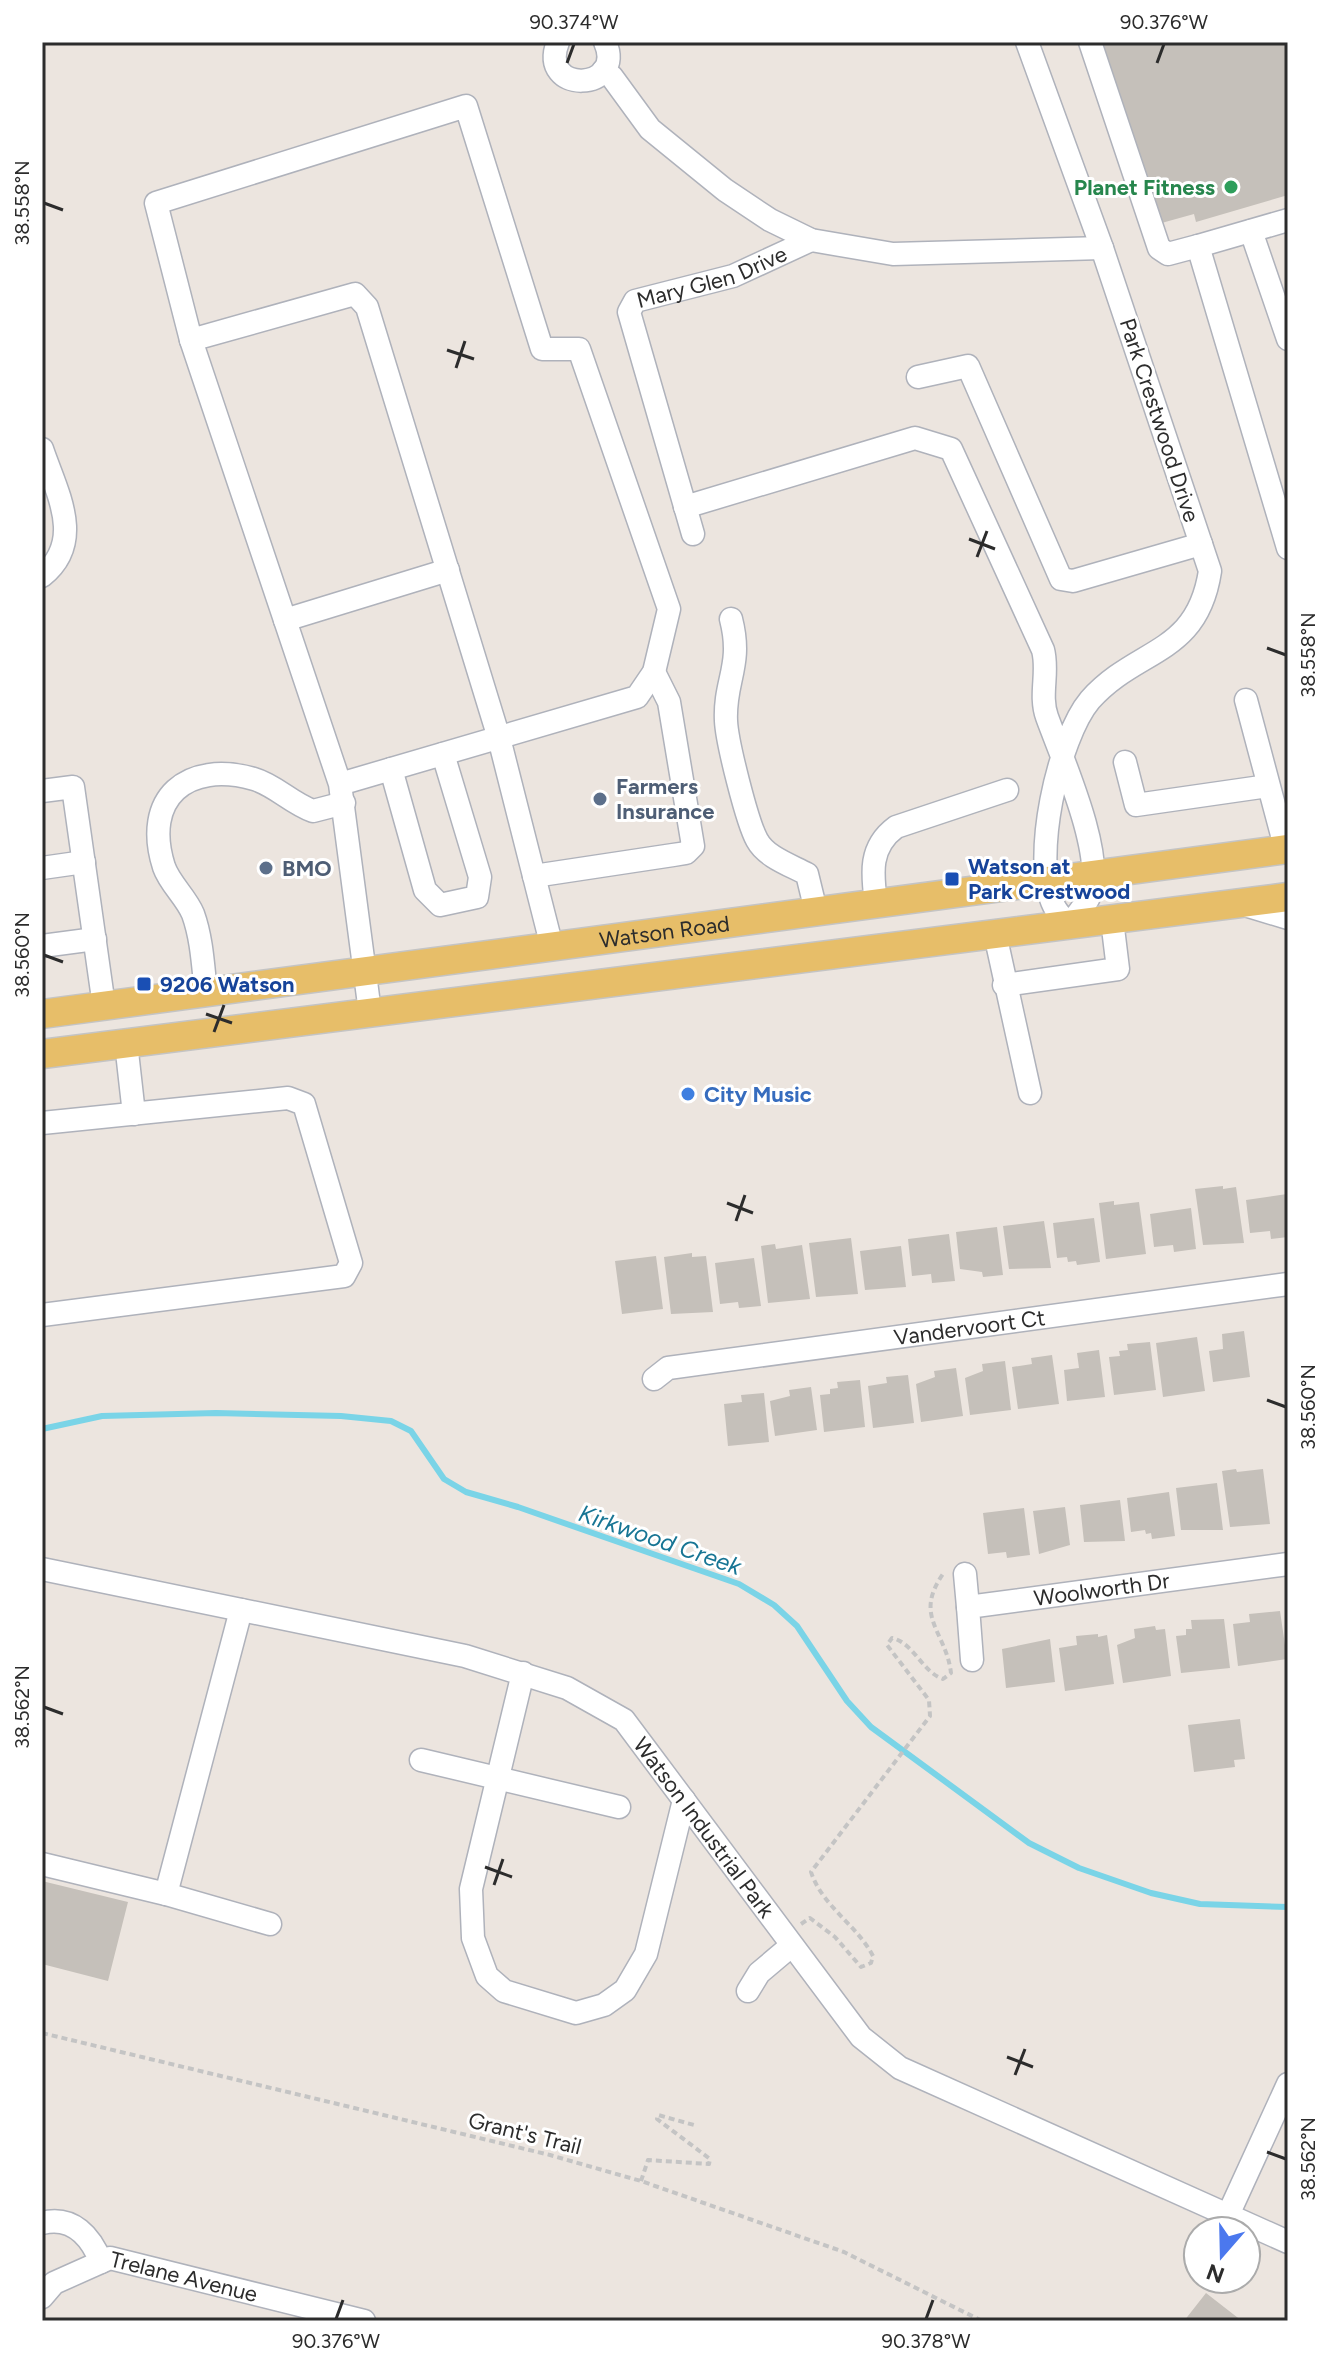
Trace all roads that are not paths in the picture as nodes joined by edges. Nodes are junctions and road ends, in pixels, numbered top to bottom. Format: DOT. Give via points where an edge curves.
graph roads {
  1 [pos="558,42"];
  2 [pos="605,42"];
  3 [pos="1027,42"];
  4 [pos="1090,42"];
  5 [pos="603,71"];
  6 [pos="1288,220"];
  7 [pos="1251,231"];
  8 [pos="811,240"];
  9 [pos="1198,246"];
  10 [pos="1102,248"];
  11 [pos="1288,339"];
  12 [pos="191,340"];
  13 [pos="918,377"];
  14 [pos="42,449"];
  15 [pos="685,507"];
  16 [pos="1284,519"];
  17 [pos="693,534"];
  18 [pos="1201,544"];
  19 [pos="1288,548"];
  20 [pos="448,570"];
  21 [pos="42,576"];
  22 [pos="731,619"];
  23 [pos="285,620"];
  24 [pos="654,672"];
  25 [pos="1246,700"];
  26 [pos="499,738"];
  27 [pos="1063,751"];
  28 [pos="443,754"];
  29 [pos="1125,762"];
  30 [pos="391,769"];
  31 [pos="1268,786"];
  32 [pos="1007,790"];
  33 [pos="42,791"];
  34 [pos="342,794"];
  35 [pos="1287,850"];
  36 [pos="84,862"];
  37 [pos="42,868"];
  38 [pos="534,876"];
  39 [pos="1094,877"];
  40 [pos="1049,884"];
  41 [pos="1288,897"];
  42 [pos="876,903"];
  43 [pos="1240,903"];
  44 [pos="816,911"];
  45 [pos="1288,918"];
  46 [pos="1112,920"];
  47 [pos="1069,925"];
  48 [pos="995,934"];
  49 [pos="95,939"];
  50 [pos="42,946"];
  51 [pos="552,947"];
  52 [pos="366,971"];
  53 [pos="1004,985"];
  54 [pos="206,993"];
  55 [pos="104,1006"];
  56 [pos="370,1012"];
  57 [pos="42,1014"];
  58 [pos="126,1043"];
  59 [pos="42,1054"];
  60 [pos="1030,1093"];
  61 [pos="134,1114"];
  62 [pos="42,1123"];
  63 [pos="1288,1286"];
  64 [pos="42,1315"];
  65 [pos="654,1379"];
  66 [pos="1288,1564"];
  67 [pos="42,1569"];
  68 [pos="965,1574"];
  69 [pos="968,1607"];
  70 [pos="241,1610"];
  71 [pos="972,1660"];
  72 [pos="523,1673"];
  73 [pos="421,1760"];
  74 [pos="497,1786"];
  75 [pos="684,1800"];
  76 [pos="619,1807"];
  77 [pos="42,1864"];
  78 [pos="166,1894"];
  79 [pos="270,1924"];
  80 [pos="791,1946"];
  81 [pos="748,1991"];
  82 [pos="1288,2084"];
  83 [pos="1228,2215"];
  84 [pos="42,2223"];
  85 [pos="1262,2230"];
  86 [pos="1288,2242"];
  87 [pos="101,2262"];
  88 [pos="48,2290"];
  89 [pos="364,2321"];
  1 -- 5 [label="street" via="557,67 570,79 588,81"];
  2 -- 5 [label="street"];
  3 -- 10 [label="street, Park Crestwood Drive"];
  4 -- 9 [label="street" via="1159,248 1168,254"];
  5 -- 8 [label="street, Mary Glen Drive" via="650,129 714,181 770,220"];
  6 -- 7 [label="street"];
  7 -- 9 [label="street"];
  7 -- 11 [label="street"];
  8 -- 10 [label="street, Mary Glen Drive" via="893,254"];
  8 -- 15 [label="street, Mary Glen Drive" via="733,276 635,301 629,312"];
  9 -- 16 [label="street"];
  10 -- 18 [label="street, Park Crestwood Drive"];
  12 -- 20 [label="street" via="355,294 367,307"];
  12 -- 23 [label="street"];
  12 -- 24 [label="street" via="156,203 466,106 542,349 579,349 669,609"];
  13 -- 18 [label="street" via="968,366 1061,579 1073,581"];
  14 -- 21 [label="street" via="68,527 60,556"];
  15 -- 17 [label="street"];
  15 -- 27 [label="street" via="915,438 951,449 1043,650 1043,698"];
  16 -- 19 [label="street"];
  18 -- 27 [label="street, Park Crestwood Drive" via="1210,571 1207,596 1195,621 1091,700"];
  20 -- 23 [label="street"];
  20 -- 26 [label="street"];
  22 -- 44 [label="street" via="737,661 726,722 749,815 757,841 807,874"];
  23 -- 34 [label="street"];
  24 -- 26 [label="street" via="637,697"];
  24 -- 38 [label="street" via="669,702 693,846 686,853"];
  25 -- 31 [label="street"];
  26 -- 28 [label="street"];
  26 -- 38 [label="street"];
  27 -- 39 [label="street"];
  27 -- 40 [label="street, Park Crestwood Drive" via="1045,853"];
  28 -- 30 [label="street"];
  28 -- 30 [label="street" via="480,877 477,897 440,905 431,899"];
  29 -- 31 [label="street" via="1136,805"];
  30 -- 34 [label="street"];
  31 -- 35 [label="street"];
  32 -- 42 [label="street" via="896,827 883,837 872,869"];
  33 -- 36 [label="street" via="73,787"];
  34 -- 52 [label="street"];
  34 -- 54 [label="street" via="313,811 268,784 230,775 206,776 174,788 165,800 159,847 166,871 192,910"];
  35 -- 39 [label="main road, Watson Road"];
  36 -- 37 [label="street"];
  36 -- 49 [label="street"];
  38 -- 51 [label="street"];
  39 -- 40 [label="main road, Watson Road"];
  39 -- 47 [label="street" via="1090,895"];
  40 -- 42 [label="main road, Watson Road"];
  40 -- 47 [label="street, Park Crestwood Drive" via="1053,906"];
  41 -- 43 [label="main road, Watson Road"];
  42 -- 44 [label="main road, Watson Road"];
  43 -- 45 [label="street"];
  43 -- 46 [label="main road, Watson Road"];
  44 -- 51 [label="main road, Watson Road"];
  46 -- 47 [label="main road, Watson Road"];
  46 -- 53 [label="street" via="1118,969"];
  47 -- 48 [label="main road, Watson Road"];
  48 -- 53 [label="street"];
  48 -- 56 [label="main road, Watson Road"];
  49 -- 50 [label="street"];
  49 -- 55 [label="street"];
  51 -- 52 [label="main road, Watson Road"];
  52 -- 54 [label="main road, Watson Road"];
  52 -- 56 [label="street"];
  53 -- 60 [label="street"];
  54 -- 55 [label="main road, Watson Road"];
  55 -- 57 [label="main road, Watson Road"];
  56 -- 58 [label="main road, Watson Road"];
  58 -- 59 [label="main road, Watson Road"];
  58 -- 61 [label="street"];
  61 -- 62 [label="street"];
  61 -- 64 [label="street" via="288,1098 304,1104 351,1263 344,1276"];
  63 -- 65 [label="street, Vandervoort Ct" via="668,1368"];
  66 -- 69 [label="street, Woolworth Dr"];
  67 -- 70 [label="street, Watson Industrial Park"];
  68 -- 69 [label="street"];
  69 -- 71 [label="street"];
  70 -- 72 [label="street, Watson Industrial Park"];
  70 -- 78 [label="street"];
  72 -- 74 [label="street"];
  72 -- 75 [label="street, Watson Industrial Park" via="567,1688 624,1720"];
  73 -- 74 [label="street"];
  74 -- 75 [label="street" via="471,1889 473,1938 487,1976 504,1991 576,2013 604,2005 625,1990 646,1954"];
  74 -- 76 [label="street"];
  75 -- 80 [label="street, Watson Industrial Park"];
  77 -- 78 [label="street"];
  78 -- 79 [label="street"];
  80 -- 81 [label="street" via="759,1973"];
  80 -- 83 [label="street, Watson Industrial Park" via="861,2037 900,2068"];
  82 -- 83 [label="street"];
  84 -- 87 [label="street" via="73,2224 92,2240"];
  85 -- 86 [label="street, Watson Industrial Park"];
  87 -- 88 [label="street, Trelane Avenue"];
  87 -- 89 [label="street, Trelane Avenue" via="110,2258"];
}
